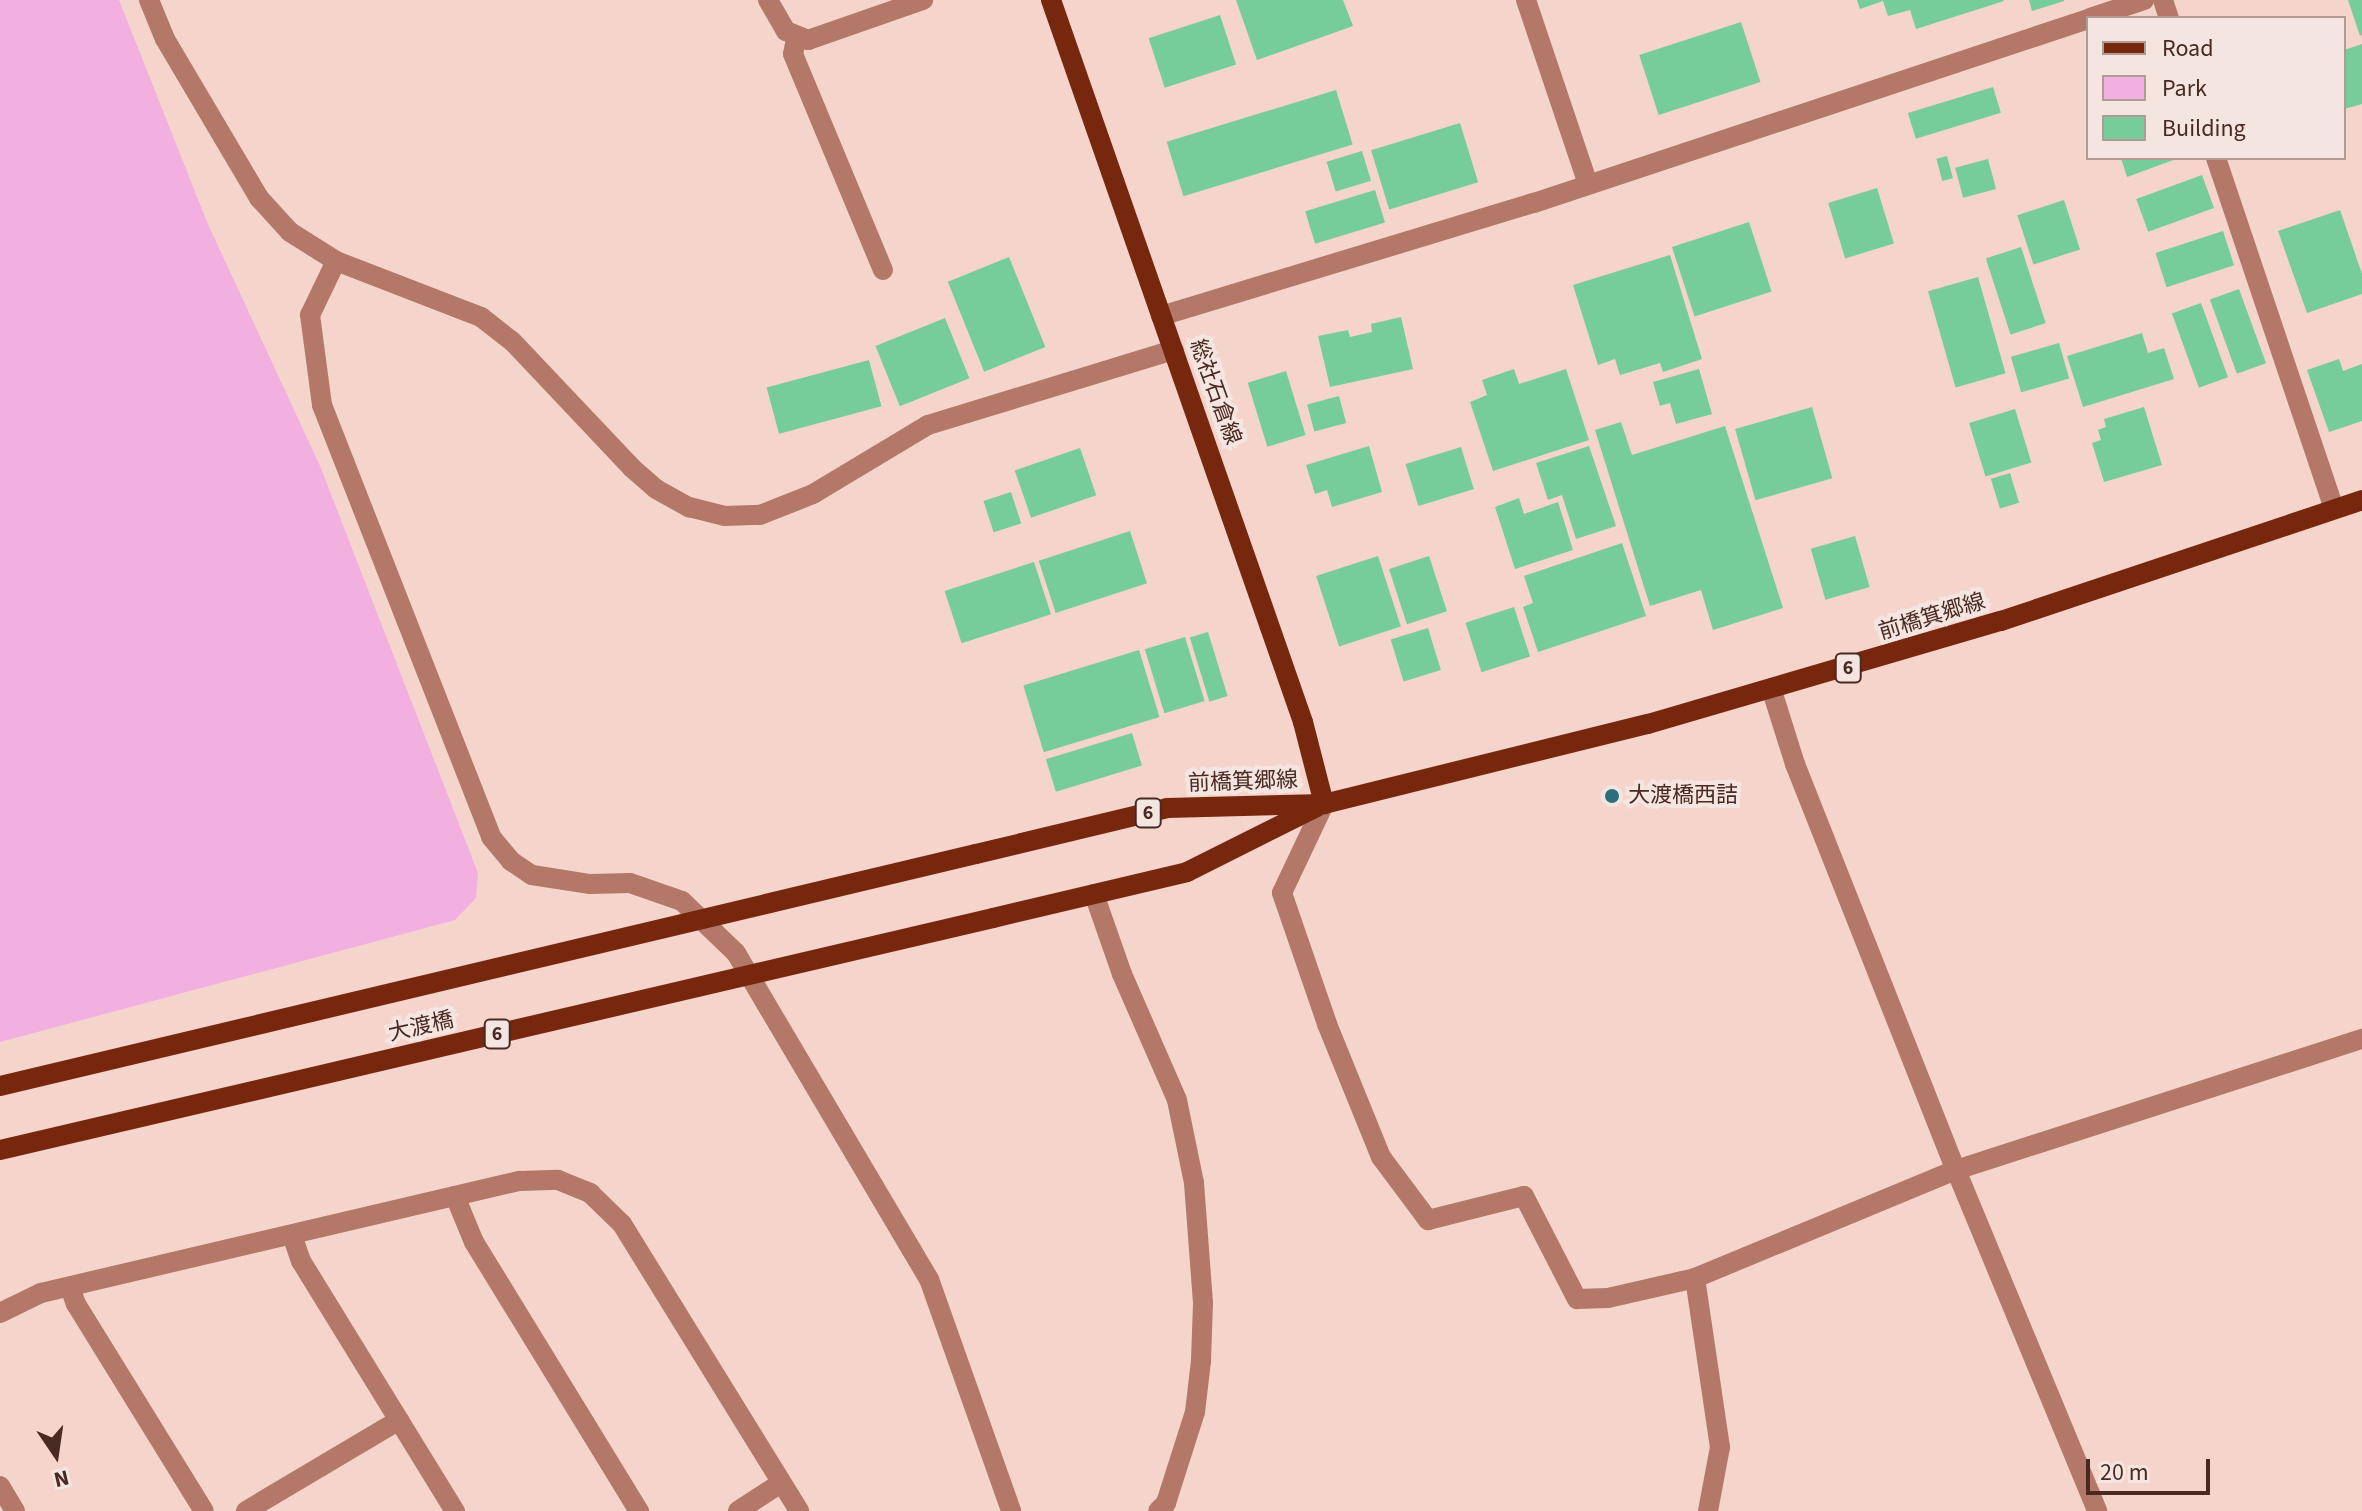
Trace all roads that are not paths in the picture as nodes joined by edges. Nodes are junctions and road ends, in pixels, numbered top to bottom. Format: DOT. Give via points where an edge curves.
graph roads {
  1 [pos="149,0"];
  2 [pos="768,0"];
  3 [pos="923,0"];
  4 [pos="1051,0"];
  5 [pos="1526,0"];
  6 [pos="2144,0"];
  7 [pos="2095,16"];
  8 [pos="2086,19"];
  9 [pos="796,39"];
  10 [pos="2217,160"];
  11 [pos="1588,184"];
  12 [pos="336,261"];
  13 [pos="883,270"];
  14 [pos="1161,316"];
  15 [pos="1174,350"];
  16 [pos="2362,500"];
  17 [pos="2334,509"];
  18 [pos="1772,691"];
  19 [pos="1324,804"];
  20 [pos="976,854"];
  21 [pos="1094,894"];
  22 [pos="993,918"];
  23 [pos="2362,1039"];
  24 [pos="0,1086"];
  25 [pos="0,1150"];
  26 [pos="1956,1170"];
  27 [pos="455,1196"];
  28 [pos="292,1235"];
  29 [pos="1695,1278"];
  30 [pos="70,1287"];
  31 [pos="0,1313"];
  32 [pos="399,1420"];
  33 [pos="781,1483"];
  34 [pos="0,1486"];
  35 [pos="1167,1508"];
  36 [pos="15,1511"];
  37 [pos="204,1511"];
  38 [pos="246,1511"];
  39 [pos="455,1511"];
  40 [pos="639,1511"];
  41 [pos="738,1511"];
  42 [pos="799,1511"];
  43 [pos="1011,1511"];
  44 [pos="1708,1511"];
  45 [pos="2097,1511"];
  1 -- 12 [label="street" via="165,39 259,198 290,232"];
  2 -- 9 [label="street"];
  3 -- 9 [label="street" via="850,28"];
  4 -- 14 [label="main road, 総社石倉線"];
  5 -- 11 [label="street"];
  6 -- 7 [label="street"];
  8 -- 11 [label="street"];
  9 -- 13 [label="street" via="793,54"];
  10 -- 17 [label="street"];
  11 -- 14 [label="street"];
  12 -- 15 [label="street" via="481,317 512,341 656,489 689,507 724,516 760,515 791,504 897,440 956,414"];
  12 -- 43 [label="street" via="310,315 322,405 491,837 511,861 532,875 590,884 630,883 682,901 736,953 929,1279"];
  14 -- 15 [label="main road, 総社石倉線"];
  15 -- 19 [label="main road, 総社石倉線" via="1303,722"];
  16 -- 17 [label="main road, 前橋箕郷線 / 6"];
  17 -- 18 [label="main road, 前橋箕郷線 / 6"];
  18 -- 19 [label="main road, 前橋箕郷線 / 6"];
  18 -- 26 [label="street" via="1795,764"];
  19 -- 20 [label="main road, 前橋箕郷線 / 6" via="1167,808"];
  19 -- 21 [label="main road, 前橋箕郷線 / 6" via="1187,872"];
  19 -- 29 [label="street" via="1282,893 1381,1157 1422,1218 1520,1193 1577,1299 1608,1298"];
  20 -- 24 [label="main road, 大渡橋 / 6, bridge"];
  21 -- 22 [label="main road, 前橋箕郷線 / 6"];
  21 -- 35 [label="street" via="1177,1100 1194,1183 1203,1303 1201,1361 1195,1412"];
  22 -- 25 [label="main road, 大渡橋 / 6, bridge"];
  23 -- 26 [label="street"];
  26 -- 29 [label="street"];
  26 -- 45 [label="street"];
  27 -- 28 [label="street"];
  27 -- 33 [label="street" via="520,1181 558,1180 608,1208"];
  27 -- 40 [label="street" via="474,1242"];
  28 -- 30 [label="street"];
  28 -- 32 [label="street" via="301,1261"];
  29 -- 44 [label="street" via="1720,1447"];
  30 -- 31 [label="street" via="25,1298"];
  30 -- 37 [label="street"];
  32 -- 38 [label="street"];
  32 -- 39 [label="street"];
  33 -- 41 [label="street"];
  33 -- 42 [label="street"];
  34 -- 36 [label="street"];
}
